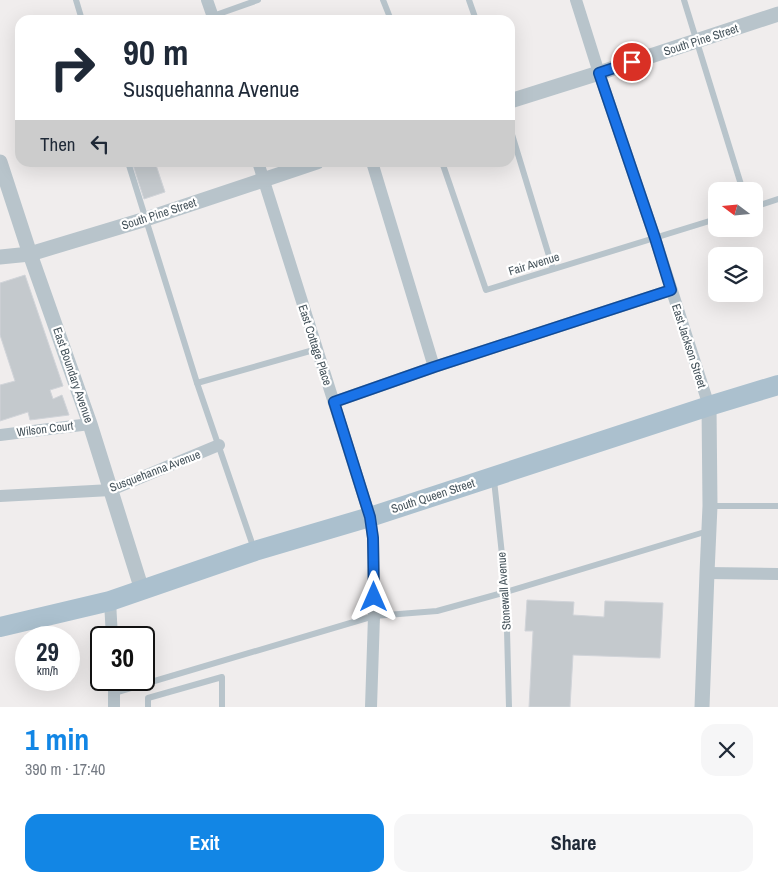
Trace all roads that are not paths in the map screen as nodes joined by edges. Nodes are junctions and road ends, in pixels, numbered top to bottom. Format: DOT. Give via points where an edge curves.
graph roads {
  1 [pos="76,0"];
  2 [pos="207,0"];
  3 [pos="258,0"];
  4 [pos="383,0"];
  5 [pos="470,0"];
  6 [pos="576,0"];
  7 [pos="684,0"];
  8 [pos="778,14"];
  9 [pos="80,15"];
  10 [pos="212,15"];
  11 [pos="220,15"];
  12 [pos="389,15"];
  13 [pos="474,15"];
  14 [pos="697,41"];
  15 [pos="599,73"];
  16 [pos="515,99"];
  17 [pos="515,144"];
  18 [pos="0,162"];
  19 [pos="130,167"];
  20 [pos="259,167"];
  21 [pos="302,167"];
  22 [pos="374,167"];
  23 [pos="444,167"];
  24 [pos="262,180"];
  25 [pos="740,182"];
  26 [pos="778,198"];
  27 [pos="763,204"];
  28 [pos="146,219"];
  29 [pos="708,221"];
  30 [pos="655,238"];
  31 [pos="30,254"];
  32 [pos="0,256"];
  33 [pos="553,269"];
  34 [pos="671,290"];
  35 [pos="316,349"];
  36 [pos="434,367"];
  37 [pos="197,383"];
  38 [pos="778,384"];
  39 [pos="334,402"];
  40 [pos="709,406"];
  41 [pos="90,424"];
  42 [pos="0,435"];
  43 [pos="219,445"];
  44 [pos="494,476"];
  45 [pos="111,490"];
  46 [pos="0,496"];
  47 [pos="710,506"];
  48 [pos="778,506"];
  49 [pos="370,517"];
  50 [pos="709,531"];
  51 [pos="255,551"];
  52 [pos="706,573"];
  53 [pos="778,574"];
  54 [pos="142,590"];
  55 [pos="506,592"];
  56 [pos="110,601"];
  57 [pos="374,616"];
  58 [pos="111,626"];
  59 [pos="0,628"];
  60 [pos="155,675"];
  61 [pos="114,691"];
  62 [pos="114,707"];
  63 [pos="148,707"];
  64 [pos="222,707"];
  65 [pos="371,707"];
  66 [pos="509,707"];
  67 [pos="702,707"];
  1 -- 9 [label="lane"];
  2 -- 10 [label="street"];
  3 -- 11 [label="lane"];
  4 -- 12 [label="lane"];
  5 -- 13 [label="lane"];
  6 -- 15 [label="street, East Jackson Street"];
  7 -- 14 [label="lane"];
  8 -- 14 [label="street, South Pine Street"];
  14 -- 15 [label="street, South Pine Street"];
  14 -- 25 [label="lane"];
  15 -- 16 [label="street, South Pine Street"];
  15 -- 30 [label="street, East Jackson Street"];
  17 -- 33 [label="lane"];
  18 -- 31 [label="street, East Boundary Avenue"];
  19 -- 28 [label="lane"];
  20 -- 24 [label="street, East Cottage Place"];
  21 -- 24 [label="street, South Pine Street"];
  22 -- 36 [label="street"];
  23 -- 33 [label="lane, Fair Avenue" via="486,290"];
  24 -- 28 [label="street, South Pine Street"];
  24 -- 35 [label="street, East Cottage Place"];
  26 -- 27 [label="lane"];
  28 -- 31 [label="street, South Pine Street"];
  28 -- 37 [label="lane"];
  29 -- 30 [label="lane, Fair Avenue"];
  30 -- 33 [label="lane, Fair Avenue"];
  30 -- 34 [label="street, East Jackson Street"];
  31 -- 32 [label="street, South Pine Street"];
  31 -- 41 [label="street, East Boundary Avenue"];
  34 -- 36 [label="street"];
  34 -- 40 [label="street, East Jackson Street"];
  35 -- 37 [label="lane"];
  35 -- 39 [label="street, East Cottage Place"];
  36 -- 39 [label="street"];
  37 -- 43 [label="lane"];
  38 -- 40 [label="main road, South Queen Street"];
  39 -- 49 [label="street, East Cottage Place"];
  40 -- 44 [label="main road, South Queen Street"];
  40 -- 47 [label="street, East Jackson Street"];
  41 -- 42 [label="street, Wilson Court"];
  41 -- 45 [label="street, East Boundary Avenue"];
  43 -- 45 [label="street, Susquehanna Avenue"];
  43 -- 51 [label="lane"];
  44 -- 49 [label="main road, South Queen Street"];
  44 -- 55 [label="lane, Stonewall Avenue"];
  45 -- 46 [label="street, Susquehanna Avenue"];
  45 -- 54 [label="street, East Boundary Avenue"];
  47 -- 48 [label="lane"];
  47 -- 50 [label="street, East Jackson Street"];
  49 -- 51 [label="main road, South Queen Street"];
  49 -- 57 [label="street, East Cottage Place"];
  50 -- 52 [label="street, East Jackson Street"];
  50 -- 55 [label="lane"];
  51 -- 54 [label="main road, South Queen Street"];
  52 -- 53 [label="street"];
  52 -- 67 [label="street, East Jackson Street"];
  54 -- 56 [label="main road, South Queen Street"];
  55 -- 57 [label="lane" via="437,611"];
  55 -- 66 [label="lane, Stonewall Avenue"];
  56 -- 58 [label="street"];
  56 -- 59 [label="main road, South Queen Street"];
  57 -- 60 [label="lane"];
  57 -- 65 [label="street, East Cottage Place"];
  61 -- 62 [label="street"];
  63 -- 64 [label="lane" via="148,698 222,677"];
}
